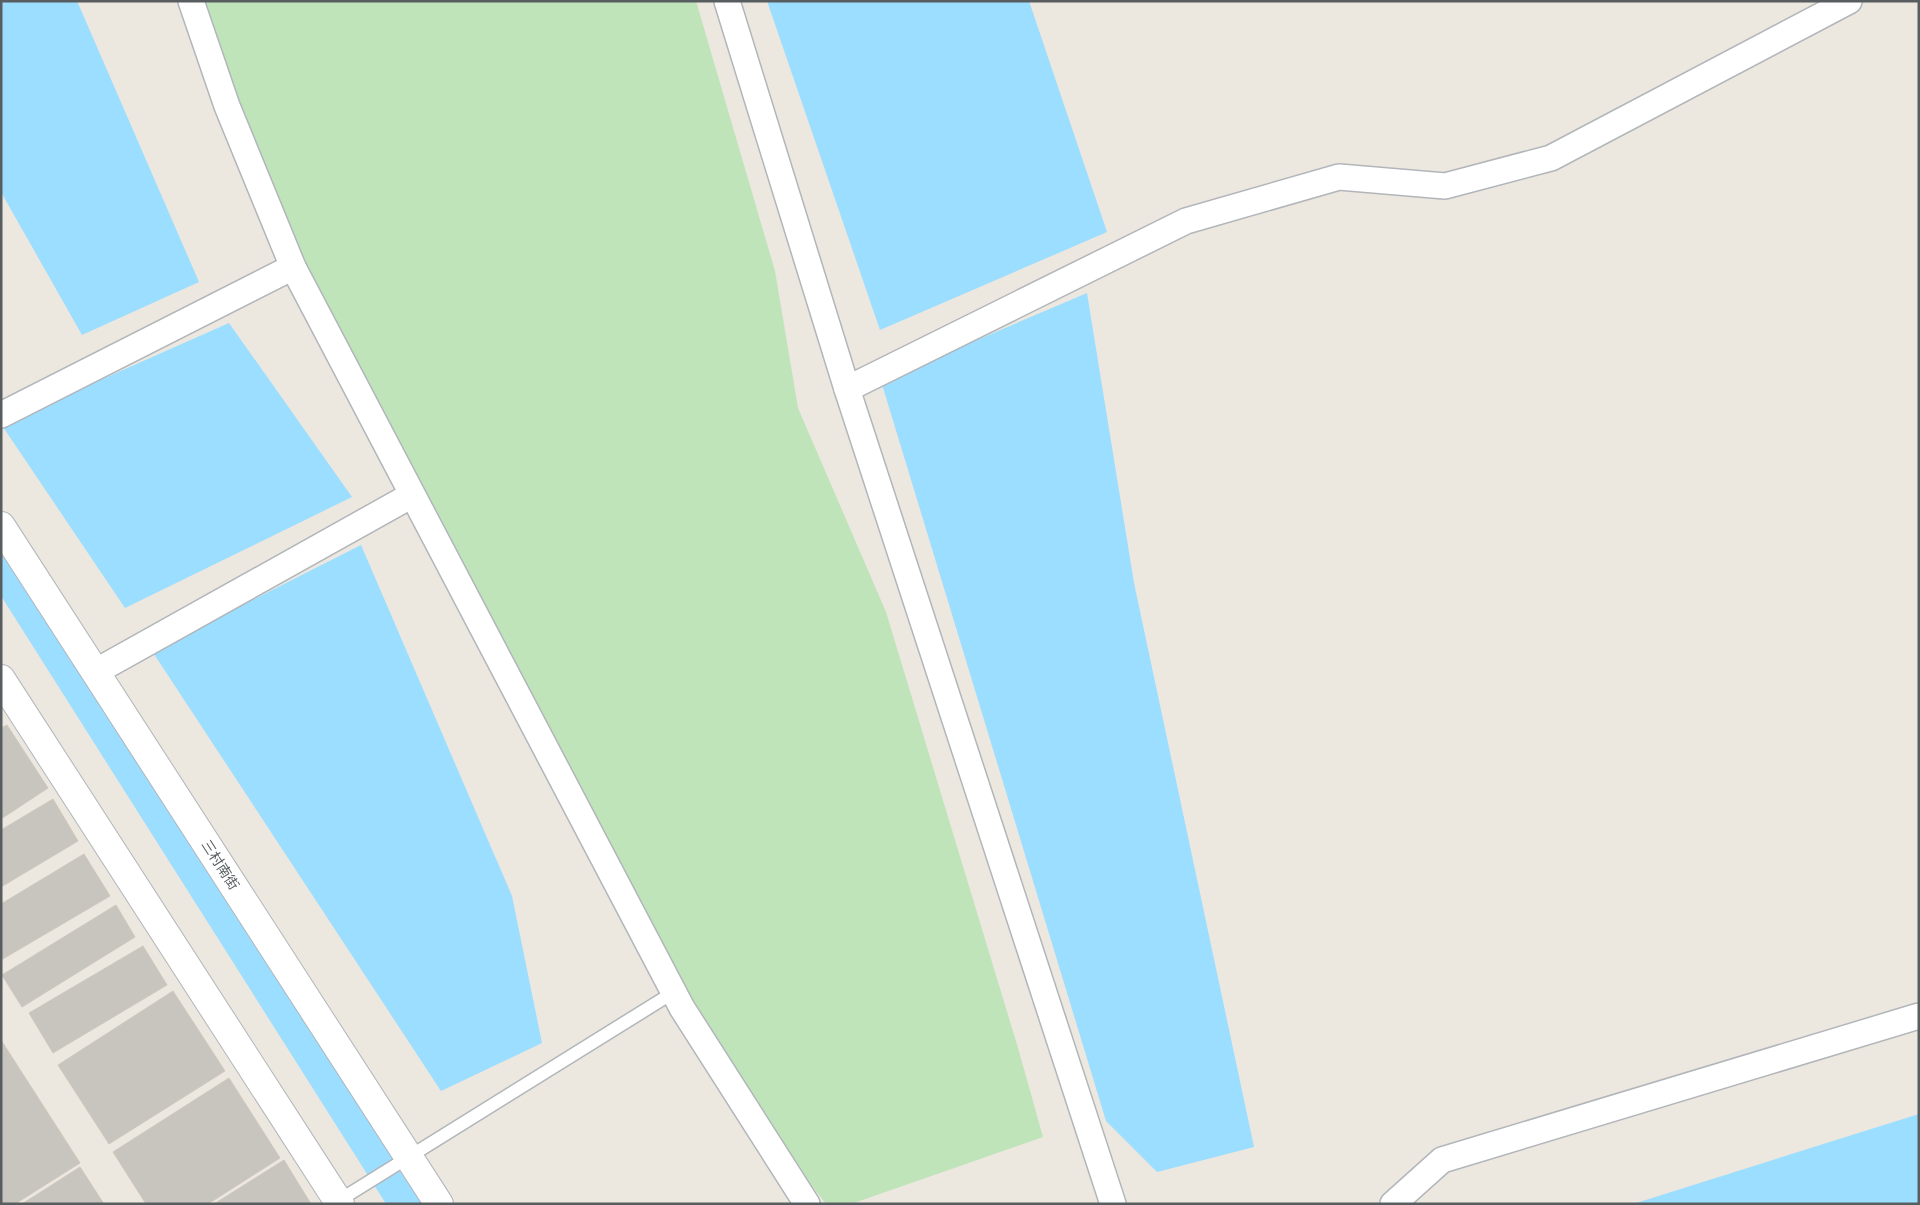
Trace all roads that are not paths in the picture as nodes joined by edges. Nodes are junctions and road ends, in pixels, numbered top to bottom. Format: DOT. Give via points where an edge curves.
graph roads {
  1 [pos="192,1"];
  2 [pos="728,1"];
  3 [pos="1848,1"];
  4 [pos="293,267"];
  5 [pos="847,389"];
  6 [pos="1,415"];
  7 [pos="412,495"];
  8 [pos="1,526"];
  9 [pos="95,672"];
  10 [pos="1,679"];
  11 [pos="674,992"];
  12 [pos="1919,1016"];
  13 [pos="401,1161"];
  14 [pos="339,1202"];
  15 [pos="439,1204"];
  16 [pos="807,1204"];
  17 [pos="1113,1204"];
  18 [pos="1393,1204"];
  1 -- 4 [label="street" via="227,106"];
  2 -- 5 [label="street"];
  3 -- 5 [label="street" via="1551,158 1445,186 1339,177 1186,221"];
  4 -- 6 [label="street"];
  4 -- 7 [label="street"];
  5 -- 17 [label="street"];
  7 -- 9 [label="street"];
  7 -- 11 [label="street"];
  8 -- 9 [label="street, 三村南街"];
  9 -- 13 [label="street, 三村南街"];
  10 -- 14 [label="street"];
  11 -- 13 [label="lane"];
  11 -- 16 [label="street"];
  12 -- 18 [label="street" via="1442,1160"];
  13 -- 14 [label="lane"];
  13 -- 15 [label="street, 三村南街"];
}
